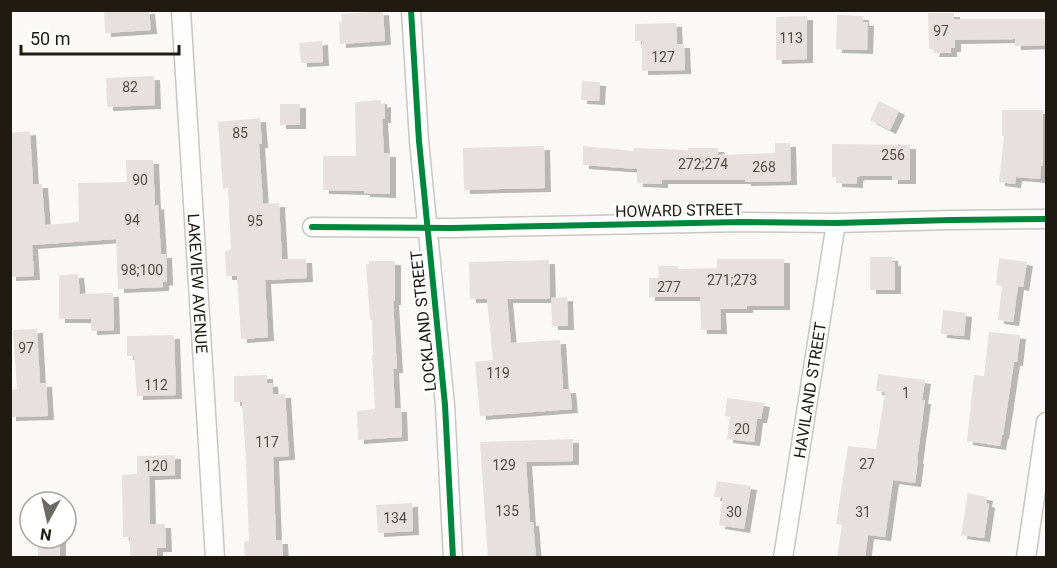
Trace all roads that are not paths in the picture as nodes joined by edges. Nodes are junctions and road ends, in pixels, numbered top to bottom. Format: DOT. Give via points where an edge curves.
graph roads {
  1 [pos="181,10"];
  2 [pos="411,10"];
  3 [pos="1047,219"];
  4 [pos="836,223"];
  5 [pos="312,227"];
  6 [pos="426,228"];
  7 [pos="1047,422"];
  8 [pos="215,558"];
  9 [pos="453,558"];
  10 [pos="783,558"];
  11 [pos="1026,558"];
  1 -- 8 [label="street, LAKEVIEW AVENUE"];
  2 -- 6 [label="street, LOCKLAND STREET"];
  3 -- 4 [label="street, HOWARD STREET"];
  4 -- 6 [label="street, HOWARD STREET"];
  4 -- 10 [label="street, HAVILAND STREET"];
  5 -- 6 [label="street, HOWARD STREET"];
  6 -- 9 [label="street, LOCKLAND STREET" via="445,405"];
  7 -- 11 [label="street"];
}
